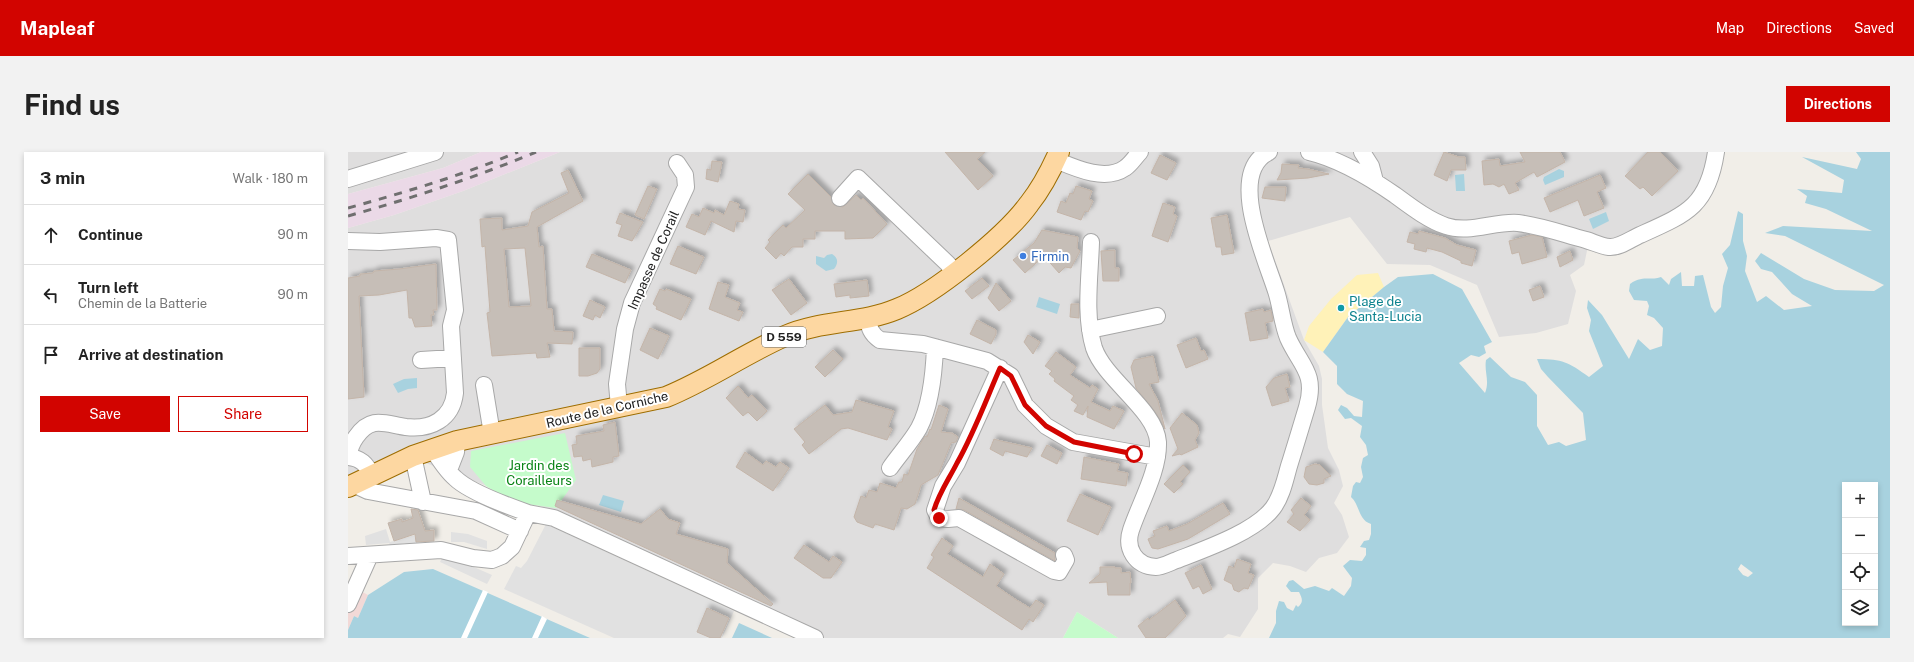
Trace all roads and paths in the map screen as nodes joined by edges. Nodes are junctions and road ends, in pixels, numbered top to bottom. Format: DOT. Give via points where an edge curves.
graph roads {
  1 [pos="435,152"];
  2 [pos="1140,152"];
  3 [pos="1269,152"];
  4 [pos="1309,152"];
  5 [pos="1362,152"];
  6 [pos="1716,152"];
  7 [pos="1058,156"];
  8 [pos="677,163"];
  9 [pos="348,179"];
  10 [pos="1375,181"];
  11 [pos="840,198"];
  12 [pos="348,241"];
  13 [pos="1091,242"];
  14 [pos="954,273"];
  15 [pos="1157,316"];
  16 [pos="868,318"];
  17 [pos="1090,330"];
  18 [pos="935,347"];
  19 [pos="453,358"];
  20 [pos="421,360"];
  21 [pos="1000,368"];
  22 [pos="484,385"];
  23 [pos="619,407"];
  24 [pos="492,434"];
  25 [pos="457,441"];
  26 [pos="432,448"];
  27 [pos="413,456"];
  28 [pos="348,457"];
  29 [pos="1157,457"];
  30 [pos="890,468"];
  31 [pos="449,470"];
  32 [pos="380,471"];
  33 [pos="350,486"];
  34 [pos="423,502"];
  35 [pos="528,513"];
  36 [pos="520,531"];
  37 [pos="370,555"];
  38 [pos="1064,555"];
  39 [pos="348,556"];
  40 [pos="348,604"];
  41 [pos="815,638"];
  1 -- 9 [label="street"];
  2 -- 7 [label="street" via="1125,168 1110,174 1080,170"];
  3 -- 29 [label="street" via="1255,165 1250,175 1249,192 1254,226 1276,292 1288,339 1310,379 1309,400 1281,491 1273,508 1252,526 1205,549 1157,567 1144,564 1134,558 1128,547 1129,534"];
  4 -- 10 [label="street"];
  5 -- 10 [label="street" via="1371,166"];
  6 -- 10 [label="street" via="1710,182 1694,205 1649,231 1610,247 1531,225 1515,223 1460,228 1446,226 1417,210"];
  7 -- 14 [label="main road, Route de la Corniche / D 559" via="1028,205 998,237"];
  8 -- 23 [label="street, Impasse de Corail" via="685,175 686,187 632,303 617,384"];
  11 -- 14 [label="street" via="858,178 948,264"];
  12 -- 19 [label="street" via="380,242 436,238 448,240 455,310 451,326"];
  13 -- 17 [label="street"];
  14 -- 16 [label="main road, Route de la Corniche / D 559" via="897,309"];
  15 -- 17 [label="street"];
  16 -- 18 [label="street" via="869,328 880,340"];
  16 -- 23 [label="main road, Route de la Corniche / D 559" via="814,326 785,337 693,386 666,397"];
  17 -- 29 [label="street" via="1095,350 1106,368 1154,426 1158,440"];
  18 -- 21 [label="street" via="986,361"];
  18 -- 30 [label="street" via="928,403 919,428"];
  19 -- 20 [label="street"];
  19 -- 28 [label="street" via="454,401 443,419 423,427 404,427 387,422 373,423 359,433 349,450"];
  21 -- 29 [label="street" via="1011,376 1025,405 1046,426 1074,442"];
  21 -- 38 [label="street" via="934,510 939,518 958,518 1054,571 1059,572 1063,567 1066,560"];
  22 -- 24 [label="street"];
  23 -- 24 [label="main road, Route de la Corniche / D 559"];
  24 -- 25 [label="main road, Route de la Corniche / D 559"];
  25 -- 26 [label="main road, Route de la Corniche / D 559"];
  25 -- 31 [label="street"];
  26 -- 27 [label="main road, Route de la Corniche / D 559"];
  26 -- 31 [label="street"];
  27 -- 32 [label="main road, Route de la Corniche / D 559"];
  27 -- 34 [label="street"];
  28 -- 32 [label="street" via="357,458"];
  31 -- 35 [label="street" via="462,484"];
  32 -- 33 [label="main road, D 559"];
  33 -- 34 [label="street"];
  34 -- 36 [label="street" via="476,511"];
  35 -- 36 [label="street"];
  35 -- 41 [label="street" via="554,518"];
  36 -- 37 [label="street" via="512,547 502,556 492,560 441,550"];
  37 -- 39 [label="street"];
  37 -- 40 [label="street"];
}
